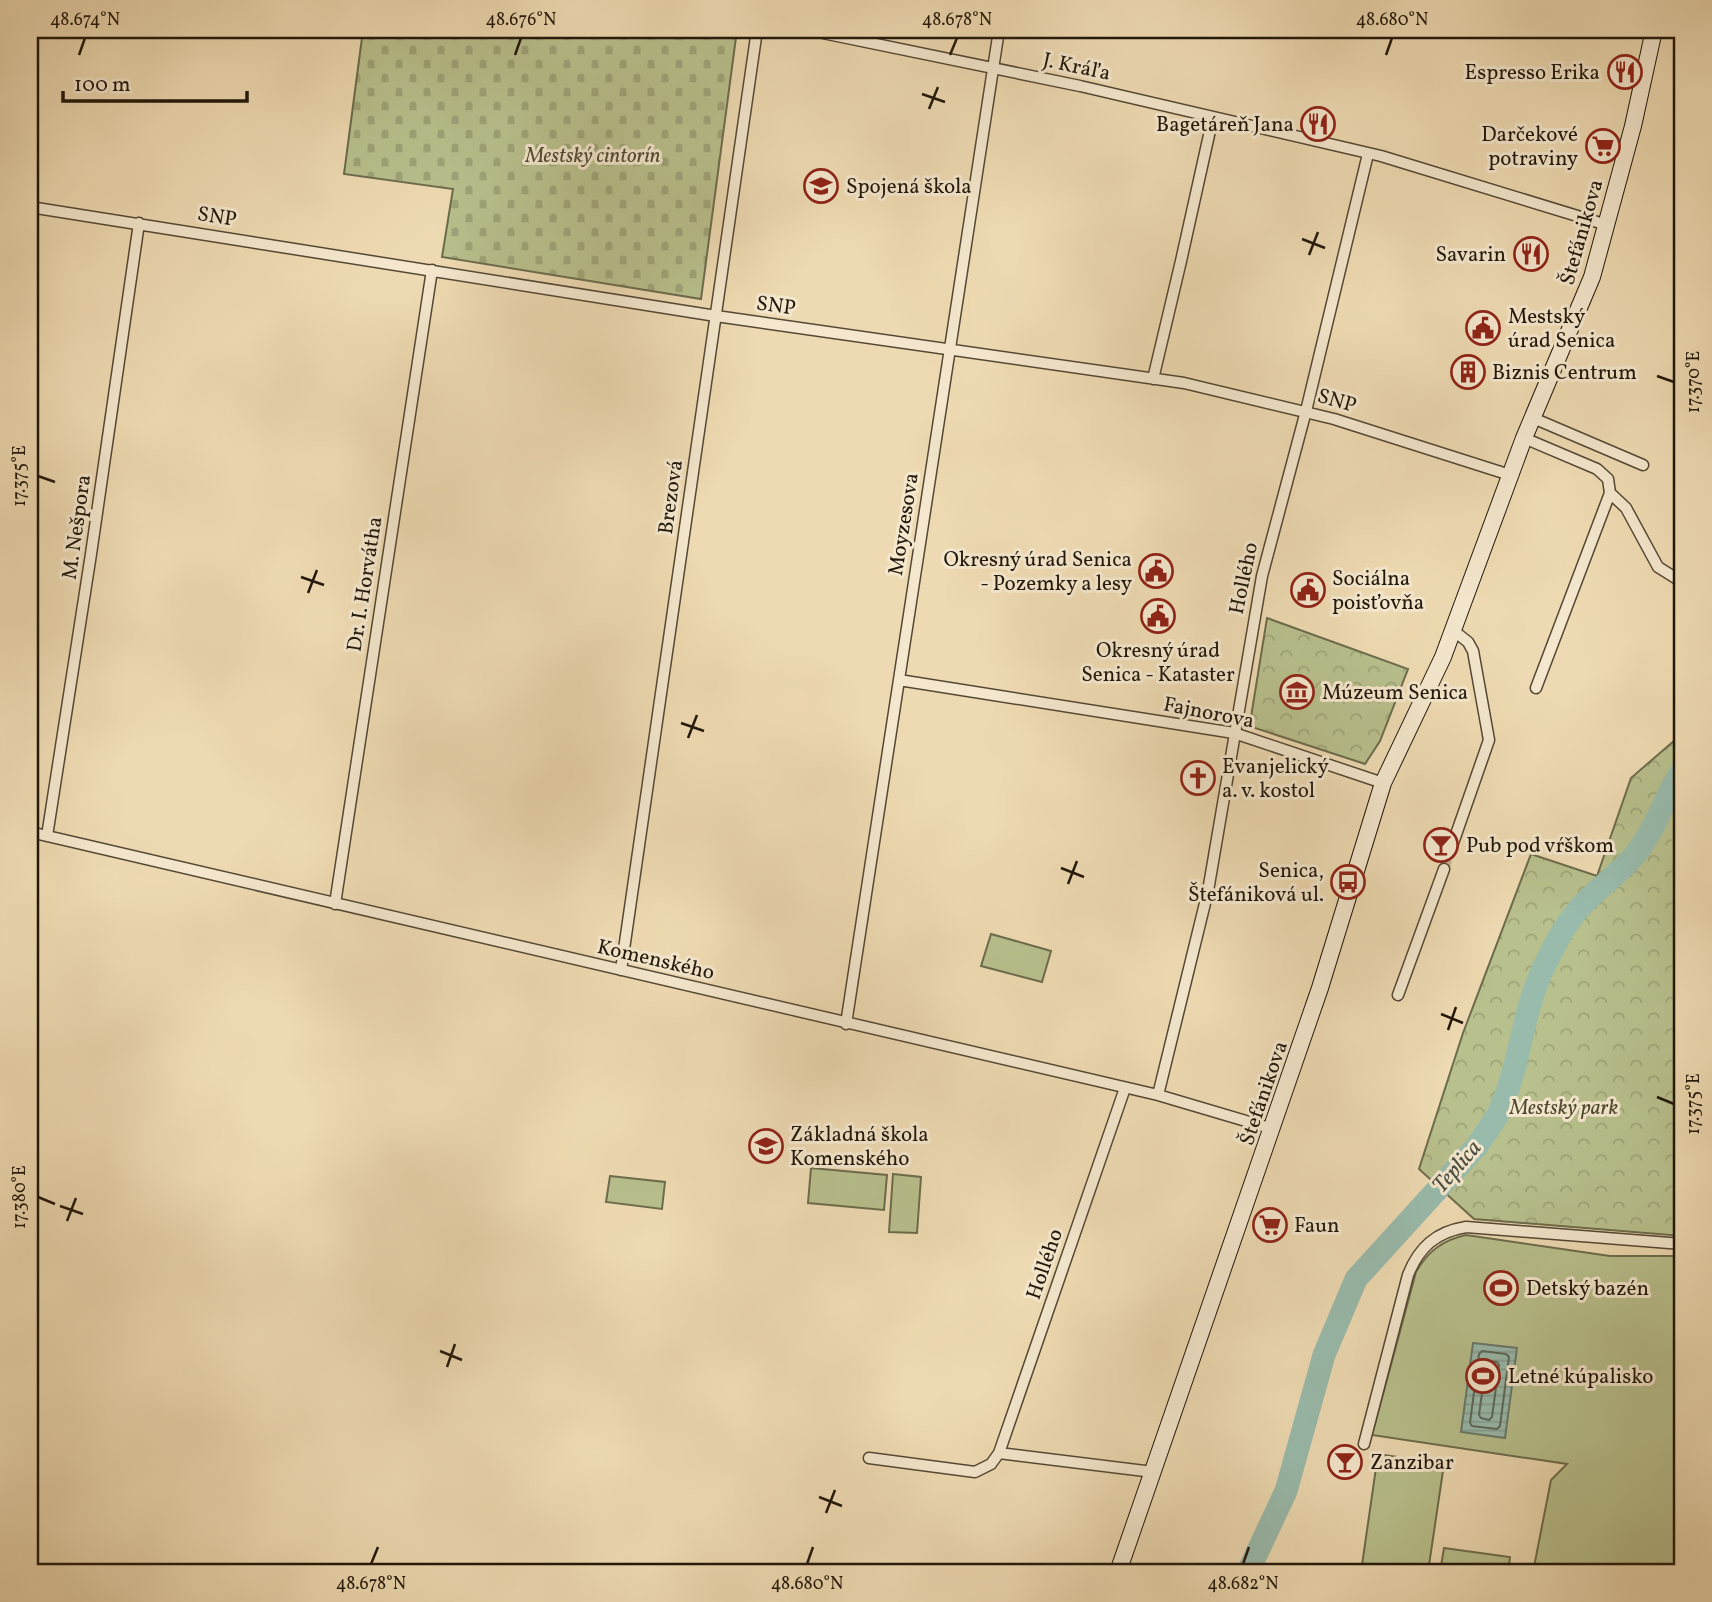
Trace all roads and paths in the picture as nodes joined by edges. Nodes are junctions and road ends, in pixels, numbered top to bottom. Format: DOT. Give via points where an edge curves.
graph roads {
  1 [pos="757,30"];
  2 [pos="808,30"];
  3 [pos="999,30"];
  4 [pos="1654,30"];
  5 [pos="992,67"];
  6 [pos="1213,117"];
  7 [pos="1368,154"];
  8 [pos="30,207"];
  9 [pos="139,223"];
  10 [pos="1607,225"];
  11 [pos="432,270"];
  12 [pos="716,316"];
  13 [pos="949,349"];
  14 [pos="1153,379"];
  15 [pos="1306,411"];
  16 [pos="1533,418"];
  17 [pos="1524,438"];
  18 [pos="1643,465"];
  19 [pos="1510,475"];
  20 [pos="1611,493"];
  21 [pos="1682,582"];
  22 [pos="1454,631"];
  23 [pos="899,680"];
  24 [pos="1536,688"];
  25 [pos="1234,733"];
  26 [pos="1383,783"];
  27 [pos="30,832"];
  28 [pos="47,836"];
  29 [pos="1452,846"];
  30 [pos="1444,869"];
  31 [pos="335,904"];
  32 [pos="621,970"];
  33 [pos="1398,995"];
  34 [pos="846,1024"];
  35 [pos="1125,1088"];
  36 [pos="1158,1095"];
  37 [pos="1273,1129"];
  38 [pos="1682,1244"];
  39 [pos="1363,1444"];
  40 [pos="999,1453"];
  41 [pos="869,1458"];
  42 [pos="1153,1472"];
  43 [pos="1118,1572"];
  1 -- 12 [label="street, Brezová"];
  2 -- 5 [label="street, J. Kráľa"];
  3 -- 5 [label="street, Moyzesova"];
  4 -- 10 [label="street, Štefánikova"];
  5 -- 6 [label="street, J. Kráľa"];
  5 -- 13 [label="street, Moyzesova"];
  6 -- 7 [label="street, J. Kráľa"];
  6 -- 14 [label="street"];
  7 -- 10 [label="street, J. Kráľa"];
  7 -- 15 [label="street, Hollého"];
  8 -- 9 [label="street, SNP"];
  9 -- 11 [label="street, SNP"];
  9 -- 28 [label="street, M. Nešpora"];
  10 -- 16 [label="street, Štefánikova" via="1586,294"];
  11 -- 12 [label="street, SNP"];
  11 -- 31 [label="street, Dr. I. Horvátha"];
  12 -- 13 [label="street, SNP"];
  12 -- 32 [label="street, Brezová"];
  13 -- 14 [label="street, SNP"];
  13 -- 23 [label="street, Moyzesova"];
  14 -- 15 [label="street, SNP"];
  15 -- 19 [label="street, SNP"];
  15 -- 25 [label="street, Hollého" via="1262,576"];
  16 -- 17 [label="street, Štefánikova"];
  16 -- 18 [label="street"];
  17 -- 19 [label="street, Štefánikova"];
  17 -- 20 [label="street" via="1597,468 1608,479"];
  19 -- 22 [label="street, Štefánikova"];
  20 -- 21 [label="street" via="1626,508 1658,567"];
  20 -- 24 [label="street"];
  22 -- 26 [label="street, Štefánikova"];
  22 -- 29 [label="street" via="1473,651 1489,740"];
  23 -- 25 [label="street, Fajnorova"];
  23 -- 34 [label="street, Moyzesova"];
  25 -- 26 [label="street, Fajnorova"];
  25 -- 36 [label="street, Hollého" via="1208,891"];
  26 -- 37 [label="street, Štefánikova"];
  27 -- 28 [label="street, Komenského"];
  28 -- 31 [label="street, Komenského"];
  30 -- 33 [label="street"];
  31 -- 32 [label="street, Komenského"];
  32 -- 34 [label="street, Komenského"];
  34 -- 35 [label="street, Komenského"];
  35 -- 36 [label="street, Komenského"];
  35 -- 40 [label="street, Hollého"];
  36 -- 37 [label="street, Komenského"];
  37 -- 42 [label="street, Štefánikova"];
  38 -- 39 [label="street" via="1466,1227 1440,1234 1422,1248 1408,1275"];
  40 -- 41 [label="street" via="991,1464 975,1472"];
  40 -- 42 [label="street"];
  42 -- 43 [label="street, Štefánikova"];
}
